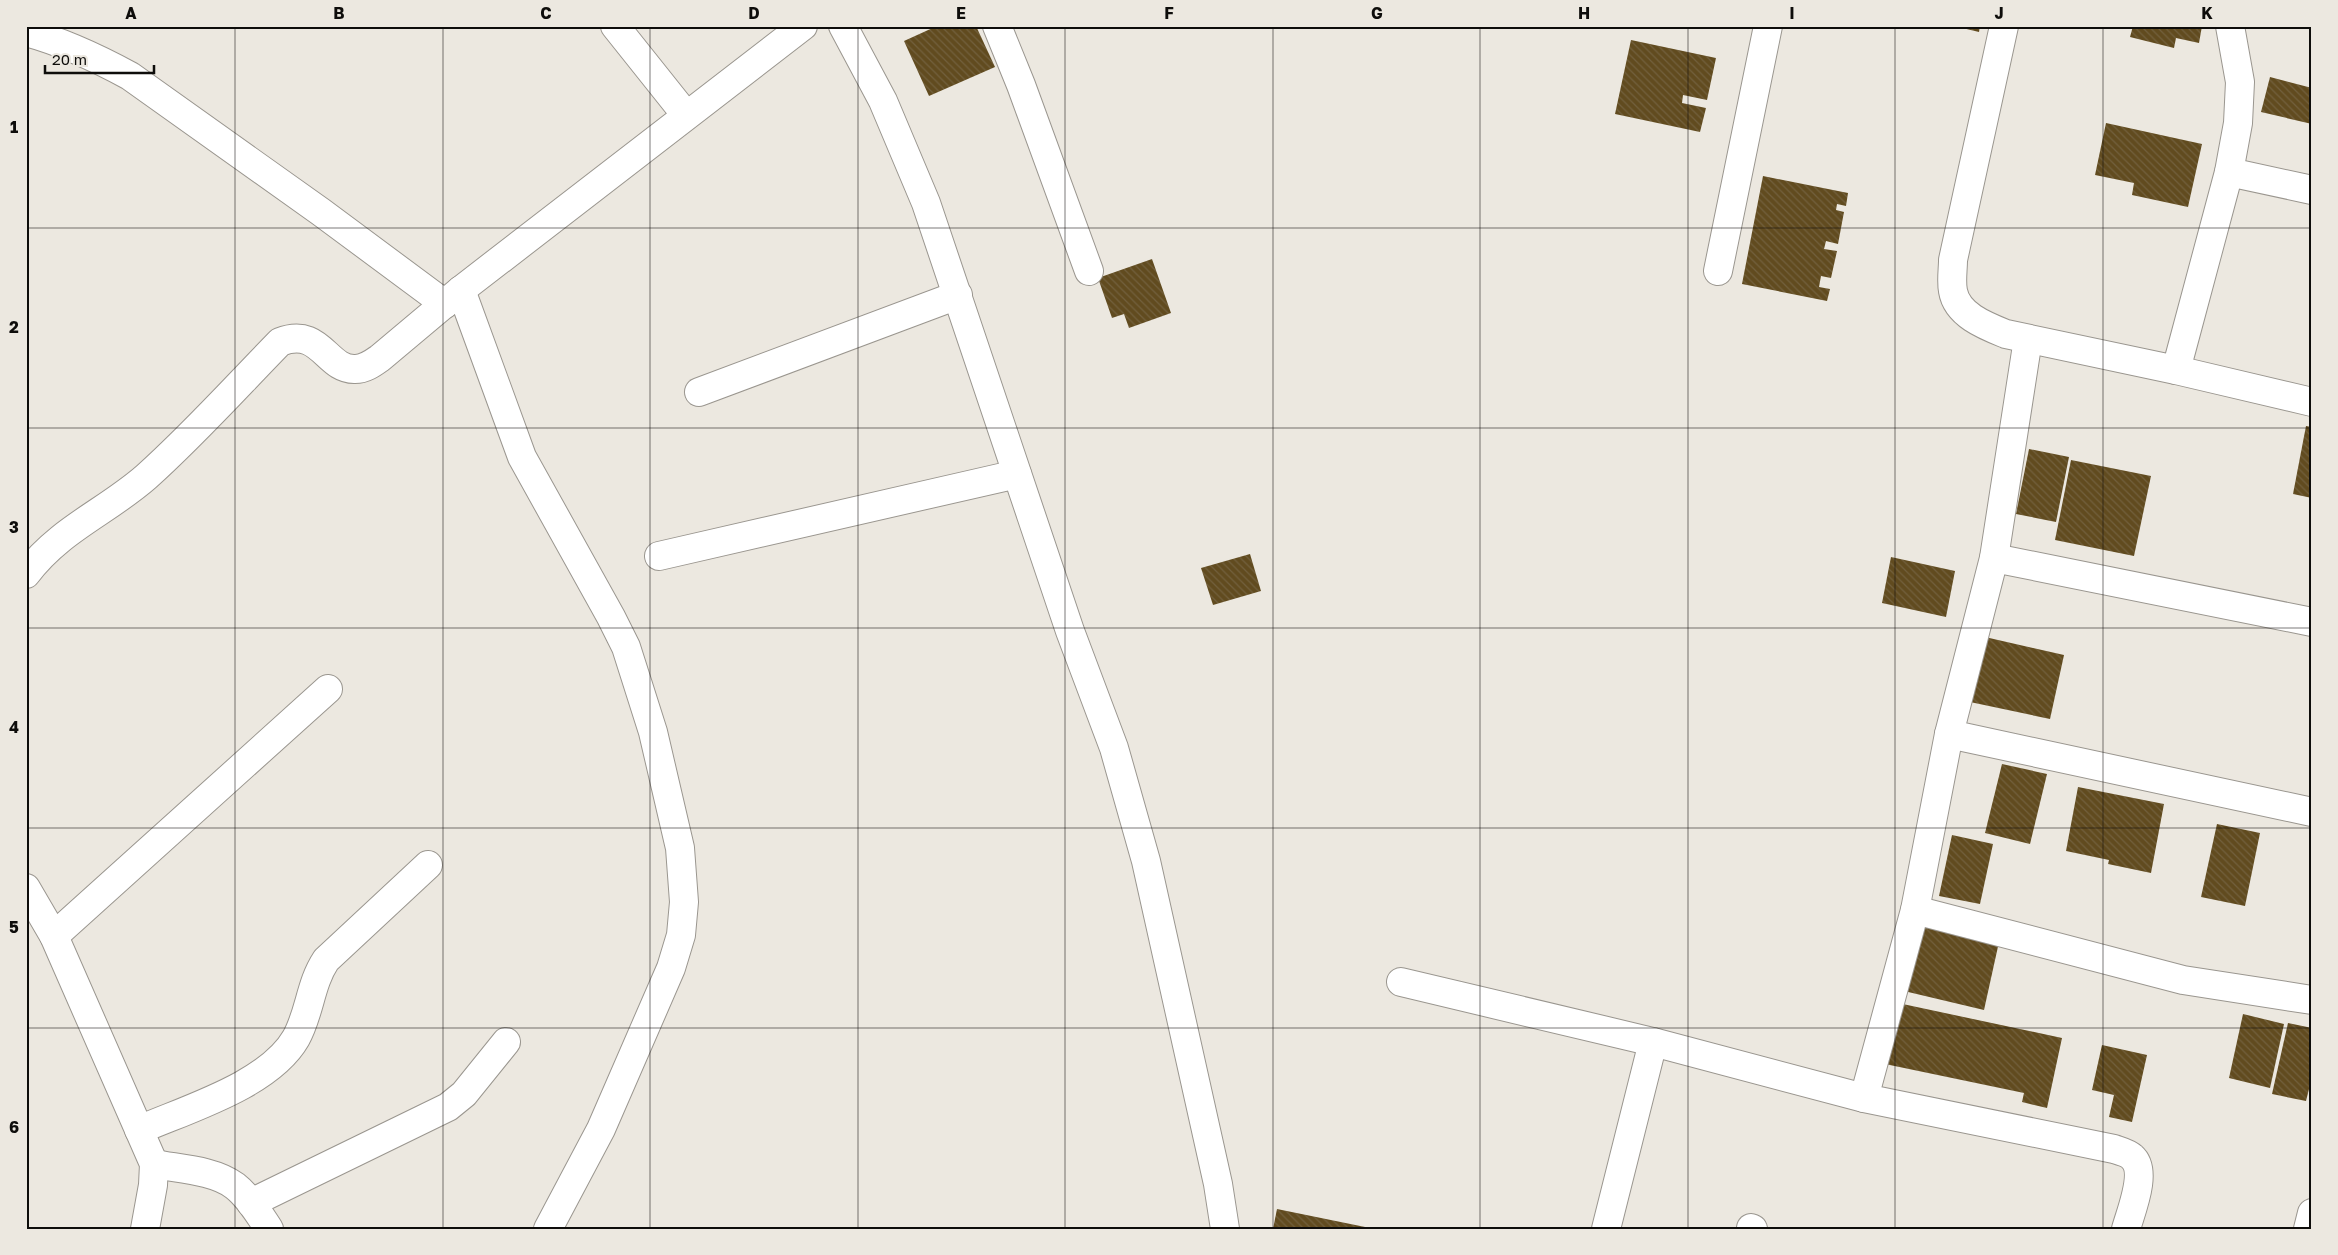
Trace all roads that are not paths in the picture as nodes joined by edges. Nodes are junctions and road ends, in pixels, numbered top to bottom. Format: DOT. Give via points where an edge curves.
graph roads {
  1 [pos="615,26"];
  2 [pos="803,26"];
  3 [pos="843,26"];
  4 [pos="996,26"];
  5 [pos="1768,26"];
  6 [pos="2004,26"];
  7 [pos="2230,26"];
  8 [pos="26,32"];
  9 [pos="686,115"];
  10 [pos="2229,172"];
  11 [pos="2312,190"];
  12 [pos="1089,271"];
  13 [pos="1718,271"];
  14 [pos="958,295"];
  15 [pos="453,297"];
  16 [pos="2028,339"];
  17 [pos="2176,370"];
  18 [pos="699,392"];
  19 [pos="2312,402"];
  20 [pos="1017,474"];
  21 [pos="659,556"];
  22 [pos="1994,558"];
  23 [pos="26,574"];
  24 [pos="2312,622"];
  25 [pos="328,689"];
  26 [pos="1949,734"];
  27 [pos="2312,812"];
  28 [pos="428,865"];
  29 [pos="26,888"];
  30 [pos="1915,910"];
  31 [pos="54,936"];
  32 [pos="1401,982"];
  33 [pos="2312,1000"];
  34 [pos="506,1042"];
  35 [pos="1653,1042"];
  36 [pos="1864,1098"];
  37 [pos="139,1130"];
  38 [pos="154,1164"];
  39 [pos="251,1203"];
  40 [pos="2312,1213"];
  41 [pos="145,1229"];
  42 [pos="269,1229"];
  43 [pos="548,1229"];
  44 [pos="1225,1229"];
  45 [pos="1606,1229"];
  46 [pos="2126,1229"];
  47 [pos="2308,1229"];
  1 -- 9 [label="street"];
  2 -- 9 [label="street"];
  3 -- 14 [label="street" via="883,101 926,203"];
  4 -- 12 [label="street"];
  5 -- 13 [label="street"];
  6 -- 16 [label="street" via="1953,260 1953,293 1964,312 1984,325"];
  7 -- 10 [label="street" via="2240,82 2238,123"];
  8 -- 15 [label="street" via="98,58 130,76 321,212"];
  9 -- 15 [label="street"];
  10 -- 11 [label="street"];
  10 -- 17 [label="street"];
  14 -- 18 [label="street"];
  14 -- 20 [label="street"];
  15 -- 23 [label="street" via="367,366 354,369 340,364 308,340 292,338 280,342 146,477 78,524 40,556"];
  15 -- 43 [label="street" via="522,457 626,647 653,732 680,848 684,902 681,935 671,968 601,1129"];
  16 -- 17 [label="street"];
  16 -- 22 [label="street"];
  17 -- 19 [label="street"];
  20 -- 21 [label="street"];
  20 -- 44 [label="street" via="1114,748 1146,861 1218,1184"];
  22 -- 24 [label="street"];
  22 -- 26 [label="street"];
  25 -- 31 [label="street"];
  26 -- 27 [label="street"];
  26 -- 30 [label="street"];
  28 -- 37 [label="street" via="326,960 316,975 306,1018 285,1054 271,1067 241,1086"];
  29 -- 31 [label="street"];
  30 -- 33 [label="street" via="2183,980"];
  30 -- 36 [label="street"];
  31 -- 37 [label="street"];
  32 -- 35 [label="street"];
  34 -- 39 [label="street" via="464,1094 448,1107"];
  35 -- 36 [label="street"];
  35 -- 45 [label="street"];
  36 -- 46 [label="street" via="2114,1149 2132,1156 2139,1167 2139,1179"];
  37 -- 38 [label="street"];
  38 -- 39 [label="street" via="217,1177 235,1186"];
  38 -- 41 [label="street"];
  39 -- 42 [label="street"];
  40 -- 47 [label="street"];
}
